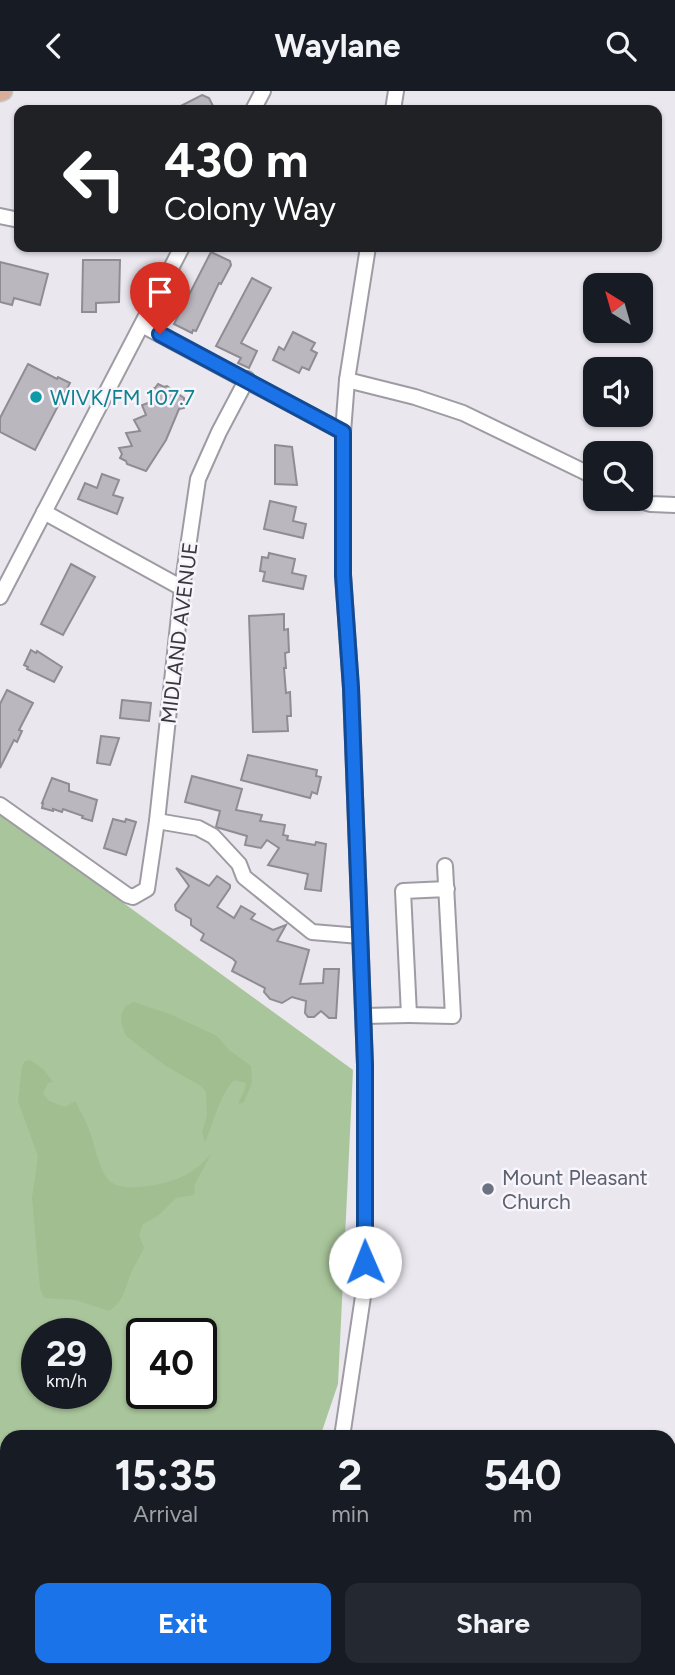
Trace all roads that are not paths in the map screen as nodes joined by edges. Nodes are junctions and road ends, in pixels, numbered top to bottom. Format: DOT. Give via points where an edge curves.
graph roads {
  1 [pos="179,252"];
  2 [pos="367,252"];
  3 [pos="142,325"];
  4 [pos="247,379"];
  5 [pos="347,380"];
  6 [pos="343,432"];
  7 [pos="583,471"];
  8 [pos="653,504"];
  9 [pos="675,505"];
  10 [pos="44,512"];
  11 [pos="182,588"];
  12 [pos="0,597"];
  13 [pos="0,805"];
  14 [pos="157,821"];
  15 [pos="445,866"];
  16 [pos="447,889"];
  17 [pos="360,936"];
  18 [pos="363,1016"];
  19 [pos="409,1016"];
  20 [pos="343,1430"];
  1 -- 3 [label="street"];
  2 -- 5 [label="street"];
  3 -- 4 [label="street"];
  3 -- 10 [label="street"];
  4 -- 6 [label="street"];
  4 -- 11 [label="street, MIDLAND AVENUE" via="198,479"];
  5 -- 6 [label="street"];
  5 -- 7 [label="street" via="463,413"];
  6 -- 17 [label="street" via="343,575"];
  8 -- 9 [label="street"];
  10 -- 11 [label="street"];
  10 -- 12 [label="street"];
  11 -- 14 [label="street, MIDLAND AVENUE"];
  13 -- 14 [label="street, MIDLAND AVENUE" via="133,897 147,888 150,879"];
  14 -- 17 [label="street" via="198,828 213,836 239,864 244,877 312,932"];
  15 -- 16 [label="street"];
  16 -- 19 [label="street" via="403,891"];
  16 -- 19 [label="street" via="453,1016"];
  17 -- 18 [label="street"];
  18 -- 19 [label="street"];
  18 -- 20 [label="street" via="365,1283"];
}
